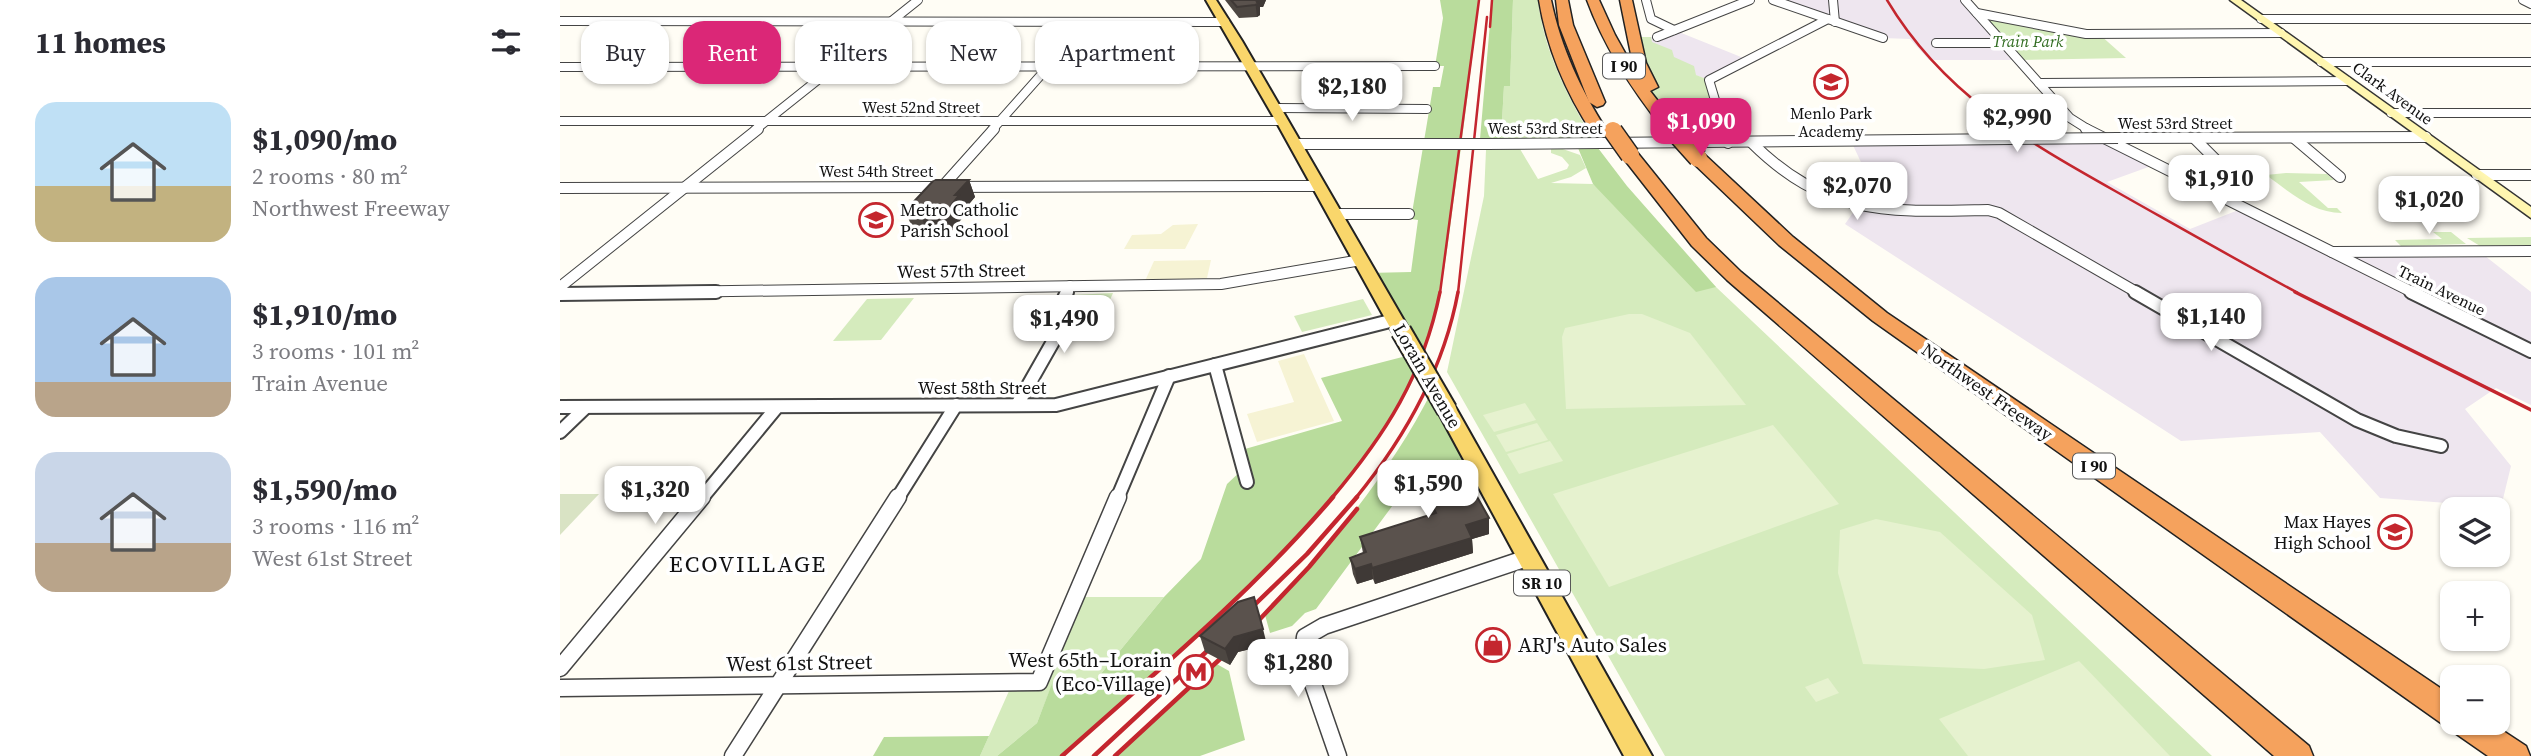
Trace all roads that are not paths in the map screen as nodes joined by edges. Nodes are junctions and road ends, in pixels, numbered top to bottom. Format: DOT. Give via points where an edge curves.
graph roads {
  1 [pos="918,0"];
  2 [pos="1211,0"];
  3 [pos="1545,0"];
  4 [pos="1562,0"];
  5 [pos="1593,0"];
  6 [pos="1626,0"];
  7 [pos="1646,0"];
  8 [pos="1750,0"];
  9 [pos="1773,0"];
  10 [pos="1833,0"];
  11 [pos="1965,0"];
  12 [pos="2235,0"];
  13 [pos="2523,0"];
  14 [pos="2531,4"];
  15 [pos="1977,13"];
  16 [pos="2261,19"];
  17 [pos="2531,19"];
  18 [pos="1831,20"];
  19 [pos="560,21"];
  20 [pos="892,21"];
  21 [pos="795,22"];
  22 [pos="912,22"];
  23 [pos="1225,22"];
  24 [pos="1674,30"];
  25 [pos="2281,33"];
  26 [pos="1657,37"];
  27 [pos="1883,38"];
  28 [pos="1936,43"];
  29 [pos="2002,43"];
  30 [pos="2321,62"];
  31 [pos="2531,62"];
  32 [pos="1435,66"];
  33 [pos="560,67"];
  34 [pos="795,67"];
  35 [pos="912,67"];
  36 [pos="1035,67"];
  37 [pos="1199,67"];
  38 [pos="1254,67"];
  39 [pos="2347,81"];
  40 [pos="1035,82"];
  41 [pos="2039,83"];
  42 [pos="813,84"];
  43 [pos="1427,109"];
  44 [pos="2392,113"];
  45 [pos="2531,113"];
  46 [pos="1279,114"];
  47 [pos="560,121"];
  48 [pos="766,121"];
  49 [pos="1000,121"];
  50 [pos="1670,126"];
  51 [pos="1606,131"];
  52 [pos="2426,137"];
  53 [pos="2118,138"];
  54 [pos="2294,138"];
  55 [pos="2194,139"];
  56 [pos="1916,140"];
  57 [pos="1728,143"];
  58 [pos="1752,143"];
  59 [pos="1295,144"];
  60 [pos="1423,144"];
  61 [pos="1486,144"];
  62 [pos="2477,175"];
  63 [pos="2531,175"];
  64 [pos="2177,177"];
  65 [pos="2340,177"];
  66 [pos="684,186"];
  67 [pos="943,186"];
  68 [pos="1317,186"];
  69 [pos="560,188"];
  70 [pos="1335,214"];
  71 [pos="1409,214"];
  72 [pos="2531,214"];
  73 [pos="2328,251"];
  74 [pos="2531,251"];
  75 [pos="1360,260"];
  76 [pos="1070,286"];
  77 [pos="560,287"];
  78 [pos="560,294"];
  79 [pos="1397,325"];
  80 [pos="2531,351"];
  81 [pos="1214,365"];
  82 [pos="1169,376"];
  83 [pos="956,405"];
  84 [pos="1017,405"];
  85 [pos="560,407"];
  86 [pos="586,407"];
  87 [pos="777,407"];
  88 [pos="560,432"];
  89 [pos="2441,446"];
  90 [pos="1247,482"];
  91 [pos="1527,558"];
  92 [pos="560,668"];
  93 [pos="777,687"];
  94 [pos="560,688"];
  95 [pos="2440,705"];
  96 [pos="2483,735"];
  97 [pos="733,756"];
  98 [pos="1338,756"];
  99 [pos="1638,756"];
  100 [pos="2297,756"];
  101 [pos="2514,756"];
  1 -- 20 [label="street"];
  2 -- 23 [label="main road, Lorain Avenue / SR 10"];
  3 -- 51 [label="highway" via="1550,30 1578,97"];
  4 -- 51 [label="highway, I 90" via="1566,25"];
  5 -- 50 [label="highway, Northwest Freeway / I 90" via="1618,56"];
  6 -- 50 [label="highway" via="1639,63"];
  7 -- 24 [label="street" via="1651,19"];
  8 -- 24 [label="street"];
  9 -- 18 [label="street"];
  10 -- 18 [label="street"];
  11 -- 15 [label="street, Train Avenue"];
  12 -- 16 [label="street, Clark Avenue"];
  13 -- 14 [label="street"];
  15 -- 25 [label="street" via="2086,34"];
  15 -- 29 [label="street, Train Avenue"];
  16 -- 17 [label="street"];
  16 -- 25 [label="street, Clark Avenue"];
  18 -- 27 [label="street"];
  18 -- 57 [label="street" via="1709,80"];
  19 -- 21 [label="street"];
  22 -- 23 [label="street"];
  23 -- 38 [label="main road, Lorain Avenue / SR 10"];
  24 -- 26 [label="street"];
  25 -- 30 [label="street, Clark Avenue"];
  28 -- 29 [label="street"];
  29 -- 41 [label="street, Train Avenue"];
  30 -- 31 [label="street"];
  30 -- 39 [label="street, Clark Avenue"];
  32 -- 38 [label="street"];
  33 -- 34 [label="street"];
  35 -- 36 [label="street"];
  37 -- 38 [label="street"];
  38 -- 46 [label="main road, Lorain Avenue / SR 10"];
  39 -- 41 [label="street"];
  39 -- 44 [label="street, Clark Avenue"];
  40 -- 49 [label="street"];
  41 -- 64 [label="street, Train Avenue" via="2070,118"];
  42 -- 48 [label="street"];
  43 -- 46 [label="street, West 52nd Street"];
  44 -- 45 [label="street"];
  44 -- 52 [label="street, Clark Avenue"];
  46 -- 49 [label="street, West 52nd Street"];
  46 -- 59 [label="main road, Lorain Avenue / SR 10"];
  47 -- 48 [label="street, West 52nd Street"];
  48 -- 49 [label="street, West 52nd Street"];
  48 -- 66 [label="street"];
  49 -- 67 [label="street"];
  50 -- 95 [label="highway, Northwest Freeway / I 90, bridge" via="1756,216 1880,317"];
  51 -- 100 [label="highway, I 90, bridge" via="1671,220"];
  52 -- 54 [label="street, West 53rd Street"];
  52 -- 62 [label="street, Clark Avenue"];
  53 -- 55 [label="street, West 53rd Street"];
  53 -- 56 [label="street, West 53rd Street, bridge"];
  54 -- 55 [label="street, West 53rd Street"];
  54 -- 65 [label="street"];
  55 -- 64 [label="street" via="2217,161 2214,166"];
  56 -- 58 [label="street, West 53rd Street"];
  57 -- 58 [label="street, West 53rd Street"];
  57 -- 61 [label="street, West 53rd Street"];
  58 -- 89 [label="street" via="1803,185 1849,204 1999,213 2357,420 2396,436"];
  59 -- 60 [label="street, West 53rd Street"];
  59 -- 68 [label="main road, Lorain Avenue / SR 10"];
  60 -- 61 [label="street, West 53rd Street, bridge"];
  62 -- 63 [label="street"];
  62 -- 72 [label="street, Clark Avenue"];
  64 -- 73 [label="street, Train Avenue"];
  66 -- 67 [label="street, West 54th Street"];
  66 -- 69 [label="street, West 54th Street"];
  66 -- 77 [label="street"];
  67 -- 68 [label="street, West 54th Street"];
  68 -- 70 [label="main road, Lorain Avenue / SR 10"];
  70 -- 71 [label="street"];
  70 -- 75 [label="main road, Lorain Avenue / SR 10"];
  73 -- 74 [label="street"];
  73 -- 80 [label="street, Train Avenue"];
  75 -- 76 [label="street, West 57th Street" via="1221,284"];
  75 -- 79 [label="main road, Lorain Avenue / SR 10"];
  76 -- 78 [label="street, West 57th Street"];
  76 -- 84 [label="street" via="1057,313 1054,340"];
  79 -- 81 [label="street, West 58th Street"];
  79 -- 91 [label="main road, Lorain Avenue / SR 10, bridge"];
  81 -- 82 [label="street, West 58th Street"];
  81 -- 90 [label="street"];
  82 -- 84 [label="street, West 58th Street" via="1056,405"];
  82 -- 93 [label="street, West 61st Street" via="1039,682"];
  83 -- 84 [label="street, West 58th Street"];
  83 -- 87 [label="street, West 58th Street"];
  83 -- 93 [label="street"];
  85 -- 86 [label="street, West 58th Street"];
  86 -- 87 [label="street, West 58th Street"];
  86 -- 88 [label="street"];
  87 -- 92 [label="street"];
  91 -- 98 [label="street" via="1324,626 1305,637 1303,655"];
  91 -- 99 [label="main road, Lorain Avenue / SR 10"];
  93 -- 94 [label="street, West 61st Street"];
  93 -- 97 [label="street"];
  96 -- 101 [label="highway"];
}
